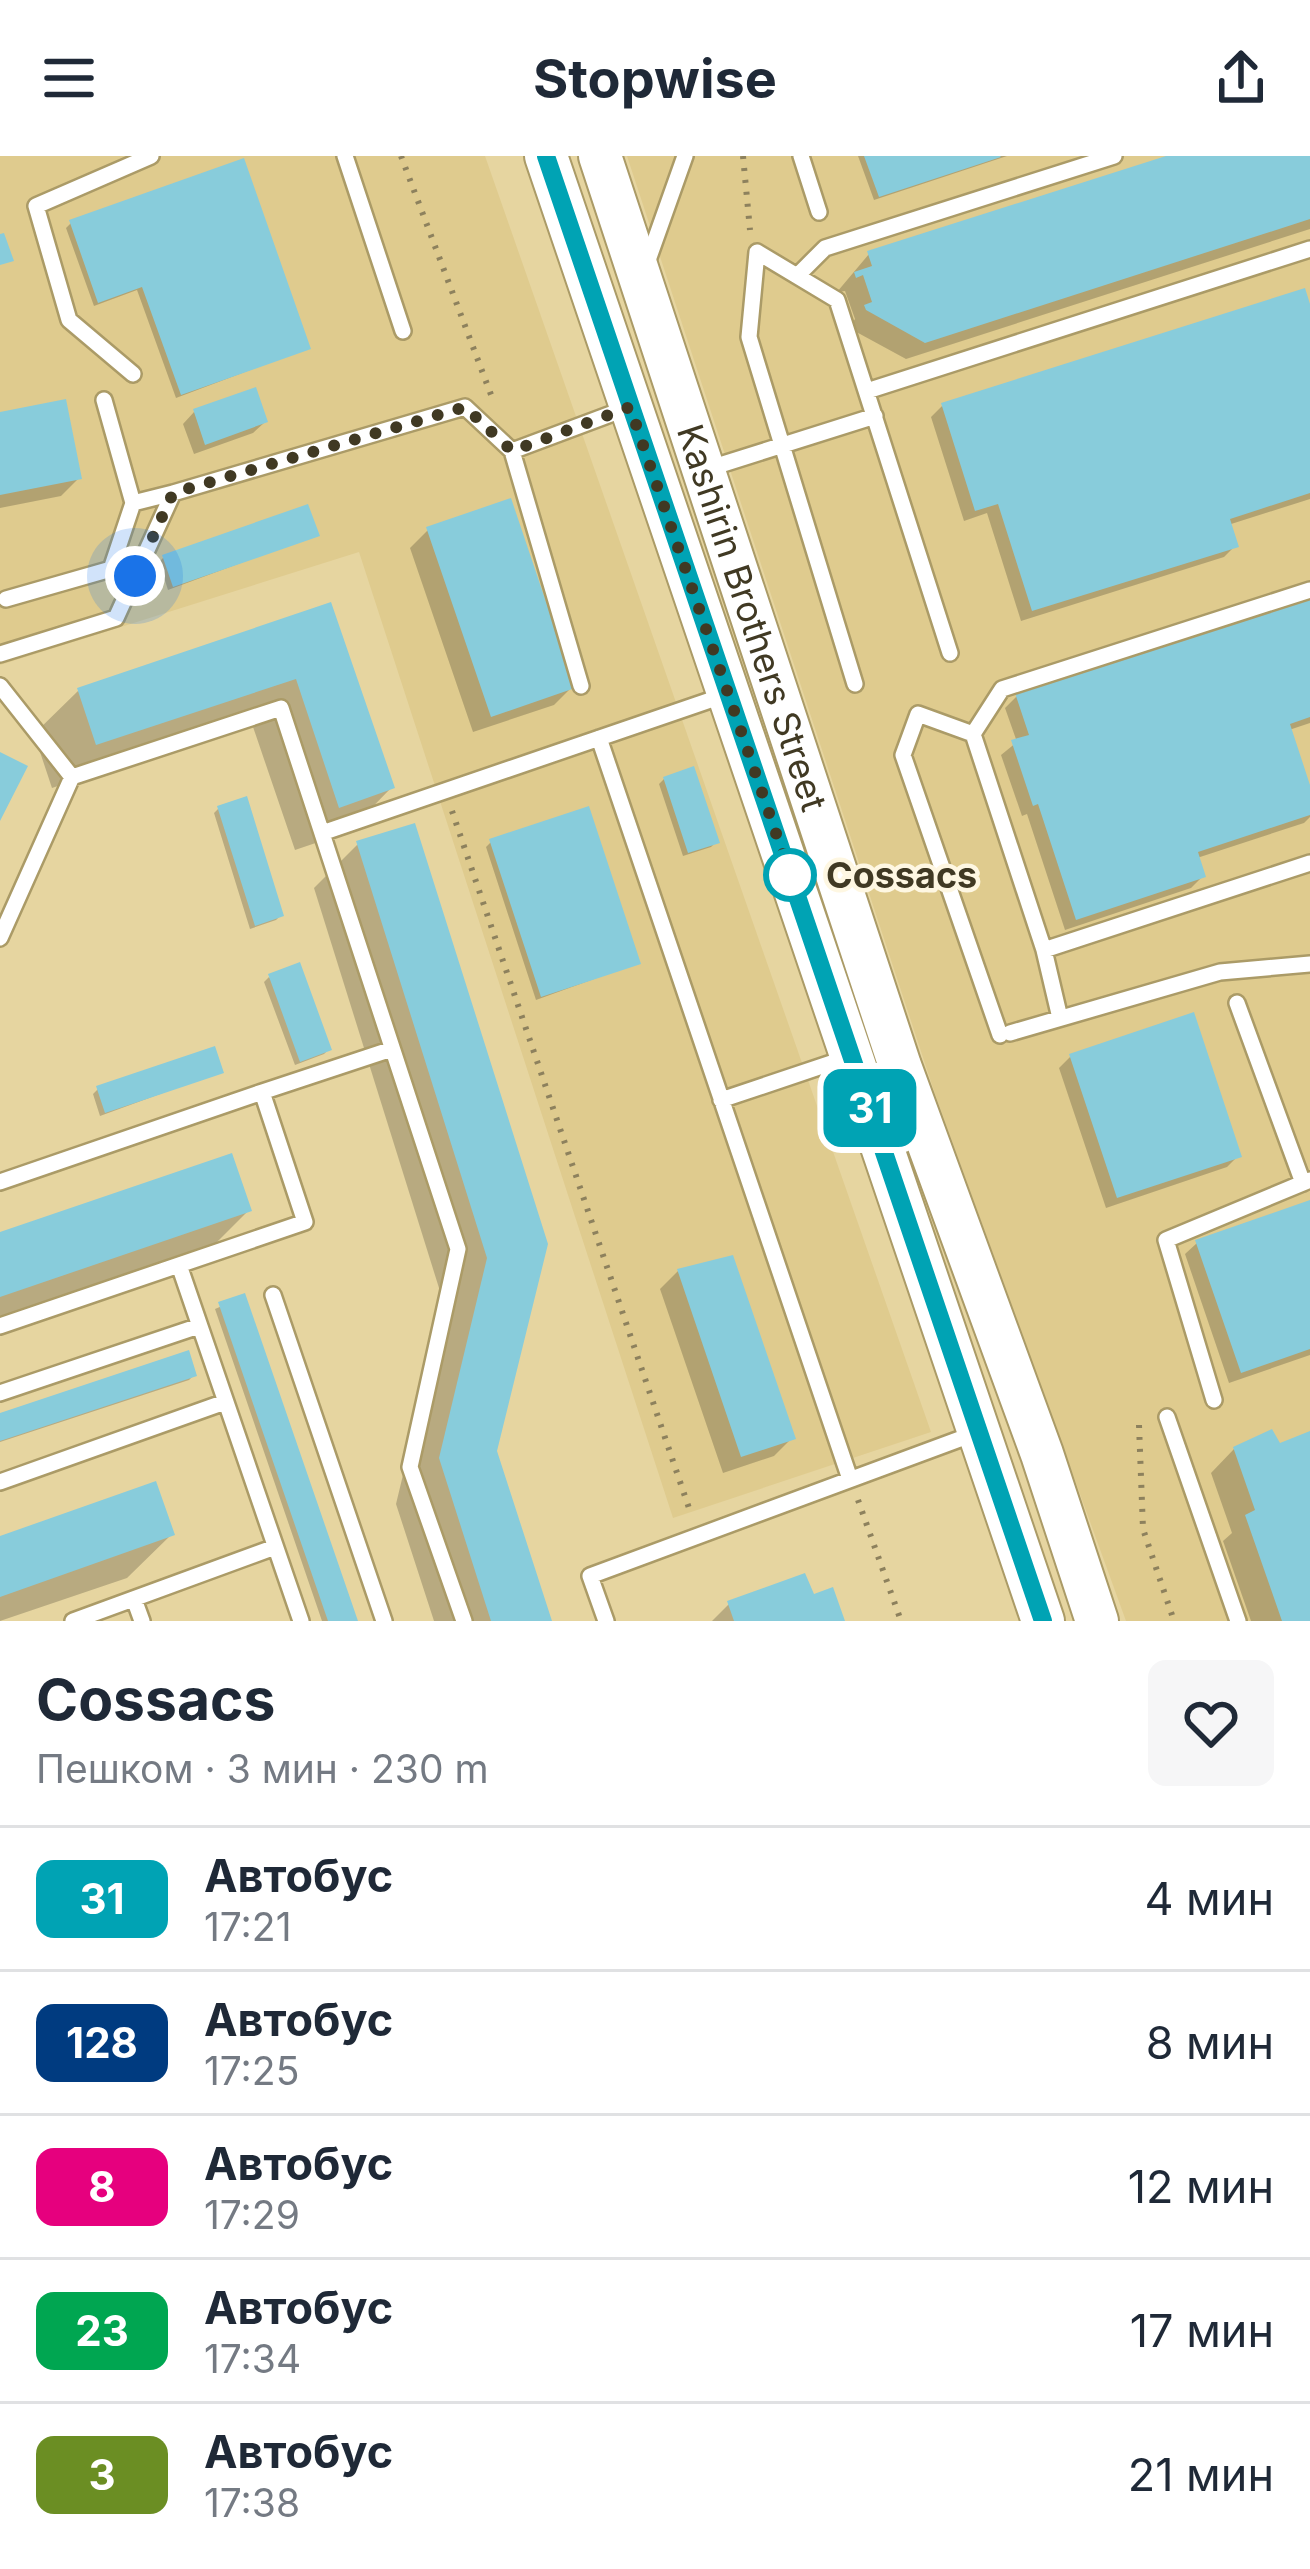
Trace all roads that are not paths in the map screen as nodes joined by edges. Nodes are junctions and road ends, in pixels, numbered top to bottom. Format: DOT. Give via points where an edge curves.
graph roads {
  1 [pos="151,156"];
  2 [pos="345,156"];
  3 [pos="545,156"];
  4 [pos="600,156"];
  5 [pos="685,156"];
  6 [pos="801,156"];
  7 [pos="1114,156"];
  8 [pos="819,212"];
  9 [pos="1310,249"];
  10 [pos="797,276"];
  11 [pos="640,283"];
  12 [pos="403,331"];
  13 [pos="133,374"];
  14 [pos="867,391"];
  15 [pos="104,400"];
  16 [pos="630,407"];
  17 [pos="875,416"];
  18 [pos="782,445"];
  19 [pos="512,451"];
  20 [pos="701,471"];
  21 [pos="173,493"];
  22 [pos="133,503"];
  23 [pos="1310,590"];
  24 [pos="6,599"];
  25 [pos="950,652"];
  26 [pos="0,654"];
  27 [pos="855,684"];
  28 [pos="0,686"];
  29 [pos="581,686"];
  30 [pos="728,693"];
  31 [pos="973,734"];
  32 [pos="598,738"];
  33 [pos="72,777"];
  34 [pos="322,833"];
  35 [pos="1310,863"];
  36 [pos="0,938"];
  37 [pos="1044,950"];
  38 [pos="1310,964"];
  39 [pos="1238,1004"];
  40 [pos="1060,1018"];
  41 [pos="392,1049"];
  42 [pos="853,1056"];
  43 [pos="262,1092"];
  44 [pos="721,1100"];
  45 [pos="1307,1181"];
  46 [pos="0,1182"];
  47 [pos="179,1265"];
  48 [pos="273,1295"];
  49 [pos="0,1326"];
  50 [pos="199,1326"];
  51 [pos="0,1393"];
  52 [pos="1214,1400"];
  53 [pos="225,1402"];
  54 [pos="1168,1418"];
  55 [pos="979,1432"];
  56 [pos="850,1480"];
  57 [pos="0,1482"];
  58 [pos="275,1547"];
  59 [pos="134,1599"];
  60 [pos="73,1621"];
  61 [pos="142,1621"];
  62 [pos="301,1621"];
  63 [pos="384,1621"];
  64 [pos="464,1621"];
  65 [pos="607,1621"];
  66 [pos="1043,1621"];
  67 [pos="1097,1621"];
  68 [pos="1238,1621"];
  1 -- 13 [label="lane" via="36,206 69,320"];
  2 -- 12 [label="lane"];
  3 -- 16 [label="main road, Kashirin Brothers Street"];
  4 -- 11 [label="main road, Kashirin Brothers Street"];
  5 -- 11 [label="lane"];
  6 -- 8 [label="lane"];
  7 -- 10 [label="lane" via="825,248"];
  9 -- 14 [label="lane"];
  10 -- 14 [label="lane" via="837,300"];
  10 -- 18 [label="lane" via="757,252 749,337"];
  11 -- 20 [label="main road, Kashirin Brothers Street"];
  14 -- 17 [label="lane"];
  15 -- 22 [label="lane"];
  16 -- 19 [label="lane"];
  16 -- 30 [label="main road, Kashirin Brothers Street"];
  17 -- 18 [label="lane"];
  17 -- 25 [label="lane"];
  18 -- 20 [label="lane"];
  18 -- 27 [label="lane"];
  19 -- 21 [label="lane" via="465,407"];
  19 -- 29 [label="lane"];
  20 -- 67 [label="main road, Kashirin Brothers Street"];
  21 -- 22 [label="lane"];
  21 -- 26 [label="lane" via="116,618"];
  22 -- 24 [label="lane" via="111,569"];
  23 -- 31 [label="lane" via="1002,689"];
  28 -- 33 [label="lane"];
  30 -- 32 [label="lane"];
  30 -- 42 [label="main road, Kashirin Brothers Street"];
  31 -- 37 [label="lane"];
  31 -- 40 [label="lane" via="918,714 903,755 1005,1034"];
  32 -- 34 [label="lane"];
  32 -- 44 [label="lane"];
  33 -- 34 [label="lane" via="281,708"];
  33 -- 36 [label="lane"];
  34 -- 41 [label="lane"];
  35 -- 37 [label="lane"];
  37 -- 40 [label="lane"];
  38 -- 40 [label="lane" via="1220,972"];
  39 -- 45 [label="lane"];
  41 -- 43 [label="lane"];
  41 -- 64 [label="lane" via="458,1249 410,1468"];
  42 -- 44 [label="lane"];
  42 -- 55 [label="main road, Kashirin Brothers Street"];
  43 -- 46 [label="lane"];
  43 -- 47 [label="lane" via="305,1222"];
  44 -- 56 [label="lane"];
  45 -- 52 [label="lane" via="1166,1240"];
  47 -- 49 [label="lane"];
  47 -- 50 [label="lane"];
  48 -- 63 [label="lane"];
  50 -- 51 [label="lane"];
  50 -- 53 [label="lane"];
  53 -- 57 [label="lane"];
  53 -- 58 [label="lane"];
  54 -- 68 [label="lane"];
  55 -- 56 [label="lane"];
  55 -- 66 [label="main road, Kashirin Brothers Street"];
  56 -- 65 [label="lane" via="590,1576"];
  58 -- 59 [label="lane"];
  58 -- 62 [label="lane"];
  59 -- 60 [label="lane"];
  59 -- 61 [label="lane"];
}
